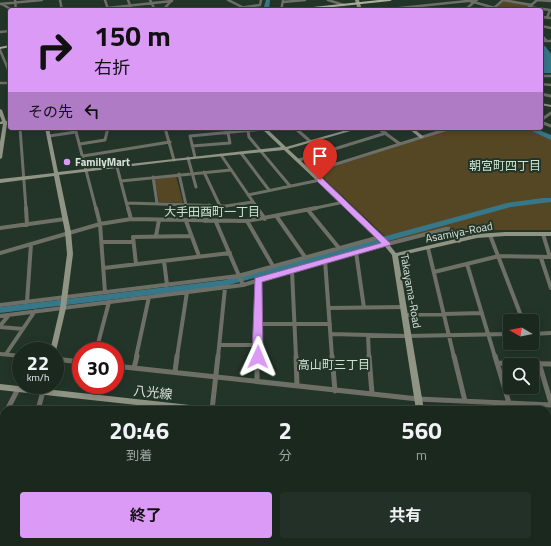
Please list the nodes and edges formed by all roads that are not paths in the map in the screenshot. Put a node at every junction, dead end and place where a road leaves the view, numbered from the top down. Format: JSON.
{"nodes":[{"id":1,"x":36,"y":0,"type":"edge"},
{"id":2,"x":42,"y":0,"type":"edge"},
{"id":3,"x":128,"y":0,"type":"edge"},
{"id":4,"x":150,"y":0,"type":"edge"},
{"id":5,"x":228,"y":0,"type":"edge"},
{"id":6,"x":261,"y":0,"type":"edge"},
{"id":7,"x":305,"y":0,"type":"edge"},
{"id":8,"x":328,"y":0,"type":"edge"},
{"id":9,"x":390,"y":0,"type":"edge"},
{"id":10,"x":430,"y":0,"type":"edge"},
{"id":11,"x":476,"y":0,"type":"edge"},
{"id":12,"x":503,"y":0,"type":"edge"},
{"id":13,"x":15,"y":1,"type":"edge"},
{"id":14,"x":172,"y":1,"type":"edge"},
{"id":15,"x":283,"y":1,"type":"edge"},
{"id":16,"x":470,"y":1,"type":"edge"},
{"id":17,"x":551,"y":1,"type":"edge"},
{"id":18,"x":358,"y":2,"type":"edge"},
{"id":19,"x":1,"y":3,"type":"edge"},
{"id":20,"x":152,"y":3,"type":"junction"},
{"id":21,"x":473,"y":3,"type":"junction"},
{"id":22,"x":436,"y":4,"type":"junction"},
{"id":23,"x":344,"y":5,"type":"junction"},
{"id":24,"x":427,"y":5,"type":"junction"},
{"id":25,"x":532,"y":5,"type":"junction"},
{"id":26,"x":130,"y":6,"type":"junction"},
{"id":27,"x":483,"y":6,"type":"joint"},
{"id":28,"x":243,"y":7,"type":"junction"},
{"id":29,"x":529,"y":7,"type":"joint"},
{"id":30,"x":115,"y":8,"type":"edge"},
{"id":31,"x":154,"y":8,"type":"edge"},
{"id":32,"x":237,"y":8,"type":"edge"},
{"id":33,"x":314,"y":8,"type":"edge"},
{"id":34,"x":400,"y":8,"type":"edge"},
{"id":35,"x":430,"y":8,"type":"edge"},
{"id":36,"x":467,"y":8,"type":"edge"},
{"id":37,"x":494,"y":8,"type":"joint"},
{"id":38,"x":536,"y":8,"type":"edge"},
{"id":39,"x":543,"y":9,"type":"edge"},
{"id":40,"x":549,"y":18,"type":"edge"},
{"id":41,"x":543,"y":37,"type":"edge"},
{"id":42,"x":543,"y":41,"type":"edge"},
{"id":43,"x":547,"y":41,"type":"junction"},
{"id":44,"x":551,"y":41,"type":"edge"},
{"id":45,"x":0,"y":49,"type":"edge"},
{"id":46,"x":8,"y":69,"type":"edge"},
{"id":47,"x":543,"y":84,"type":"edge"},
{"id":48,"x":551,"y":85,"type":"edge"},
{"id":49,"x":0,"y":111,"type":"edge"},
{"id":50,"x":551,"y":113,"type":"edge"},
{"id":51,"x":543,"y":119,"type":"edge"},
{"id":52,"x":5,"y":123,"type":"edge"},
{"id":53,"x":20,"y":130,"type":"edge"},
{"id":54,"x":48,"y":130,"type":"edge"},
{"id":55,"x":76,"y":130,"type":"edge"},
{"id":56,"x":108,"y":130,"type":"edge"},
{"id":57,"x":166,"y":130,"type":"edge"},
{"id":58,"x":256,"y":130,"type":"edge"},
{"id":59,"x":264,"y":130,"type":"edge"},
{"id":60,"x":297,"y":130,"type":"edge"},
{"id":61,"x":352,"y":130,"type":"edge"},
{"id":62,"x":381,"y":130,"type":"edge"},
{"id":63,"x":413,"y":130,"type":"edge"},
{"id":64,"x":445,"y":130,"type":"edge"},
{"id":65,"x":248,"y":131,"type":"junction"},
{"id":66,"x":228,"y":133,"type":"junction"},
{"id":67,"x":386,"y":133,"type":"junction"},
{"id":68,"x":49,"y":136,"type":"junction"},
{"id":69,"x":422,"y":137,"type":"junction"},
{"id":70,"x":170,"y":142,"type":"junction"},
{"id":71,"x":310,"y":142,"type":"junction"},
{"id":72,"x":80,"y":144,"type":"junction"},
{"id":73,"x":400,"y":144,"type":"junction"},
{"id":74,"x":192,"y":146,"type":"junction"},
{"id":75,"x":286,"y":148,"type":"junction"},
{"id":76,"x":261,"y":151,"type":"junction"},
{"id":77,"x":323,"y":152,"type":"junction"},
{"id":78,"x":241,"y":153,"type":"junction"},
{"id":79,"x":220,"y":155,"type":"junction"},
{"id":80,"x":83,"y":156,"type":"junction"},
{"id":81,"x":195,"y":157,"type":"junction"},
{"id":82,"x":0,"y":158,"type":"edge"},
{"id":83,"x":188,"y":158,"type":"junction"},
{"id":84,"x":174,"y":160,"type":"junction"},
{"id":85,"x":299,"y":160,"type":"junction"},
{"id":86,"x":336,"y":164,"type":"junction"},
{"id":87,"x":117,"y":166,"type":"junction"},
{"id":88,"x":87,"y":170,"type":"junction"},
{"id":89,"x":231,"y":170,"type":"junction"},
{"id":90,"x":204,"y":172,"type":"junction"},
{"id":91,"x":311,"y":172,"type":"junction"},
{"id":92,"x":192,"y":173,"type":"junction"},
{"id":93,"x":57,"y":174,"type":"junction"},
{"id":94,"x":179,"y":174,"type":"junction"},
{"id":95,"x":153,"y":177,"type":"junction"},
{"id":96,"x":24,"y":178,"type":"junction"},
{"id":97,"x":320,"y":180,"type":"junction"},
{"id":98,"x":0,"y":181,"type":"edge"},
{"id":99,"x":121,"y":181,"type":"junction"},
{"id":100,"x":290,"y":186,"type":"junction"},
{"id":101,"x":196,"y":187,"type":"dead end"},
{"id":102,"x":269,"y":190,"type":"junction"},
{"id":103,"x":248,"y":195,"type":"junction"},
{"id":104,"x":253,"y":202,"type":"junction"},
{"id":105,"x":344,"y":202,"type":"junction"},
{"id":106,"x":127,"y":203,"type":"junction"},
{"id":107,"x":157,"y":204,"type":"junction"},
{"id":108,"x":186,"y":205,"type":"junction"},
{"id":109,"x":209,"y":205,"type":"junction"},
{"id":110,"x":220,"y":206,"type":"junction"},
{"id":111,"x":308,"y":210,"type":"junction"},
{"id":112,"x":277,"y":217,"type":"junction"},
{"id":113,"x":65,"y":219,"type":"junction"},
{"id":114,"x":131,"y":219,"type":"junction"},
{"id":115,"x":266,"y":219,"type":"junction"},
{"id":116,"x":159,"y":220,"type":"junction"},
{"id":117,"x":186,"y":221,"type":"junction"},
{"id":118,"x":205,"y":221,"type":"junction"},
{"id":119,"x":216,"y":222,"type":"junction"},
{"id":120,"x":246,"y":222,"type":"junction"},
{"id":121,"x":100,"y":224,"type":"junction"},
{"id":122,"x":27,"y":225,"type":"junction"},
{"id":123,"x":0,"y":228,"type":"edge"},
{"id":124,"x":68,"y":232,"type":"junction"},
{"id":125,"x":543,"y":234,"type":"junction"},
{"id":126,"x":551,"y":234,"type":"edge"},
{"id":127,"x":490,"y":235,"type":"junction"},
{"id":128,"x":156,"y":236,"type":"junction"},
{"id":129,"x":191,"y":236,"type":"junction"},
{"id":130,"x":459,"y":240,"type":"junction"},
{"id":131,"x":384,"y":241,"type":"junction"},
{"id":132,"x":102,"y":242,"type":"junction"},
{"id":133,"x":133,"y":242,"type":"junction"},
{"id":134,"x":31,"y":244,"type":"junction"},
{"id":135,"x":339,"y":248,"type":"junction"},
{"id":136,"x":428,"y":248,"type":"junction"},
{"id":137,"x":356,"y":252,"type":"junction"},
{"id":138,"x":0,"y":253,"type":"edge"},
{"id":139,"x":230,"y":253,"type":"junction"},
{"id":140,"x":199,"y":256,"type":"junction"},
{"id":141,"x":395,"y":256,"type":"junction"},
{"id":142,"x":499,"y":256,"type":"junction"},
{"id":143,"x":305,"y":257,"type":"junction"},
{"id":144,"x":551,"y":257,"type":"edge"},
{"id":145,"x":541,"y":258,"type":"junction"},
{"id":146,"x":325,"y":260,"type":"junction"},
{"id":147,"x":164,"y":261,"type":"junction"},
{"id":148,"x":136,"y":264,"type":"junction"},
{"id":149,"x":467,"y":264,"type":"junction"},
{"id":150,"x":273,"y":266,"type":"junction"},
{"id":151,"x":104,"y":268,"type":"junction"},
{"id":152,"x":292,"y":271,"type":"junction"},
{"id":153,"x":434,"y":272,"type":"junction"},
{"id":154,"x":238,"y":276,"type":"junction"},
{"id":155,"x":258,"y":280,"type":"junction"},
{"id":156,"x":167,"y":284,"type":"junction"},
{"id":157,"x":243,"y":285,"type":"junction"},
{"id":158,"x":224,"y":288,"type":"junction"},
{"id":159,"x":551,"y":288,"type":"edge"},
{"id":160,"x":105,"y":292,"type":"junction"},
{"id":161,"x":188,"y":292,"type":"junction"},
{"id":162,"x":149,"y":297,"type":"junction"},
{"id":163,"x":27,"y":302,"type":"junction"},
{"id":164,"x":64,"y":302,"type":"junction"},
{"id":165,"x":109,"y":302,"type":"junction"},
{"id":166,"x":0,"y":305,"type":"edge"},
{"id":167,"x":403,"y":307,"type":"junction"},
{"id":168,"x":329,"y":308,"type":"junction"},
{"id":169,"x":364,"y":308,"type":"junction"},
{"id":170,"x":35,"y":311,"type":"junction"},
{"id":171,"x":482,"y":313,"type":"junction"},
{"id":172,"x":444,"y":314,"type":"junction"},
{"id":173,"x":520,"y":314,"type":"edge"},
{"id":174,"x":9,"y":315,"type":"junction"},
{"id":175,"x":404,"y":315,"type":"junction"},
{"id":176,"x":0,"y":316,"type":"edge"},
{"id":177,"x":258,"y":324,"type":"junction"},
{"id":178,"x":294,"y":324,"type":"junction"},
{"id":179,"x":330,"y":324,"type":"junction"},
{"id":180,"x":0,"y":326,"type":"edge"},
{"id":181,"x":23,"y":329,"type":"junction"},
{"id":182,"x":551,"y":333,"type":"edge"},
{"id":183,"x":331,"y":334,"type":"junction"},
{"id":184,"x":488,"y":334,"type":"junction"},
{"id":185,"x":503,"y":334,"type":"edge"},
{"id":186,"x":539,"y":334,"type":"edge"},
{"id":187,"x":368,"y":335,"type":"junction"},
{"id":188,"x":449,"y":335,"type":"junction"},
{"id":189,"x":407,"y":336,"type":"junction"},
{"id":190,"x":55,"y":342,"type":"edge"},
{"id":191,"x":98,"y":342,"type":"edge"},
{"id":192,"x":220,"y":345,"type":"junction"},
{"id":193,"x":258,"y":345,"type":"junction"},
{"id":194,"x":0,"y":354,"type":"edge"},
{"id":195,"x":6,"y":354,"type":"junction"},
{"id":196,"x":12,"y":355,"type":"edge"},
{"id":197,"x":497,"y":363,"type":"junction"},
{"id":198,"x":503,"y":363,"type":"edge"},
{"id":199,"x":539,"y":363,"type":"joint"},
{"id":200,"x":551,"y":364,"type":"edge"},
{"id":201,"x":124,"y":367,"type":"edge"},
{"id":202,"x":134,"y":368,"type":"junction"},
{"id":203,"x":175,"y":372,"type":"junction"},
{"id":204,"x":217,"y":377,"type":"junction"},
{"id":205,"x":257,"y":381,"type":"junction"},
{"id":206,"x":296,"y":385,"type":"junction"},
{"id":207,"x":0,"y":387,"type":"edge"},
{"id":208,"x":12,"y":388,"type":"edge"},
{"id":209,"x":64,"y":391,"type":"edge"},
{"id":210,"x":335,"y":391,"type":"junction"},
{"id":211,"x":15,"y":394,"type":"edge"},
{"id":212,"x":42,"y":394,"type":"edge"},
{"id":213,"x":372,"y":394,"type":"junction"},
{"id":214,"x":418,"y":399,"type":"junction"},
{"id":215,"x":465,"y":400,"type":"junction"},
{"id":216,"x":509,"y":403,"type":"junction"},
{"id":217,"x":551,"y":404,"type":"edge"},
{"id":218,"x":9,"y":406,"type":"edge"},
{"id":219,"x":39,"y":406,"type":"edge"},
{"id":220,"x":177,"y":406,"type":"edge"},
{"id":221,"x":213,"y":406,"type":"edge"},
{"id":222,"x":419,"y":406,"type":"edge"}],
"edges":[{"from":1,"to":2,"type":"street"},
{"from":1,"to":13,"type":"street"},
{"from":3,"to":26,"type":"street"},
{"from":4,"to":20,"type":"street"},
{"from":5,"to":28,"type":"street"},
{"from":6,"to":28,"type":"street"},
{"from":7,"to":15,"type":"street"},
{"from":8,"to":23,"type":"street"},
{"from":9,"to":18,"type":"main road"},
{"from":10,"to":22,"type":"street"},
{"from":11,"to":16,"type":"street"},
{"from":12,"to":25,"type":"street"},
{"from":12,"to":37,"type":"street"},
{"from":13,"to":19,"type":"street"},
{"from":14,"to":20,"type":"street"},
{"from":16,"to":21,"type":"street"},
{"from":16,"to":22,"type":"street"},
{"from":17,"to":25,"type":"street"},
{"from":18,"to":23,"type":"main road"},
{"from":20,"to":26,"type":"street"},
{"from":20,"to":31,"type":"street"},
{"from":21,"to":27,"type":"street"},
{"from":21,"to":36,"type":"street"},
{"from":22,"to":24,"type":"street"},
{"from":23,"to":33,"type":"main road"},
{"from":24,"to":34,"type":"street"},
{"from":24,"to":35,"type":"street"},
{"from":25,"to":29,"type":"street"},
{"from":26,"to":30,"type":"street"},
{"from":27,"to":37,"type":"street"},
{"from":28,"to":32,"type":"street"},
{"from":29,"to":38,"type":"street"},
{"from":39,"to":40,"type":"street"},
{"from":41,"to":43,"type":"street"},
{"from":42,"to":43,"type":"street"},
{"from":43,"to":44,"type":"street"},
{"from":45,"to":46,"type":"street"},
{"from":47,"to":48,"type":"street"},
{"from":49,"to":52,"type":"street"},
{"from":50,"to":51,"type":"street"},
{"from":52,"to":82,"type":"street"},
{"from":53,"to":96,"type":"street"},
{"from":54,"to":68,"type":"street"},
{"from":55,"to":68,"type":"street"},
{"from":55,"to":72,"type":"street"},
{"from":56,"to":72,"type":"street"},
{"from":57,"to":70,"type":"street"},
{"from":58,"to":65,"type":"street"},
{"from":59,"to":75,"type":"street","name":"Takayama-Road"},
{"from":60,"to":71,"type":"street"},
{"from":61,"to":71,"type":"street"},
{"from":62,"to":67,"type":"street"},
{"from":63,"to":69,"type":"street"},
{"from":64,"to":69,"type":"street"},
{"from":65,"to":66,"type":"street"},
{"from":65,"to":76,"type":"street"},
{"from":66,"to":74,"type":"street"},
{"from":66,"to":74,"type":"street"},
{"from":67,"to":73,"type":"street"},
{"from":67,"to":77,"type":"street"},
{"from":68,"to":93,"type":"street"},
{"from":69,"to":73,"type":"street"},
{"from":70,"to":80,"type":"street"},
{"from":70,"to":84,"type":"street"},
{"from":71,"to":75,"type":"street"},
{"from":71,"to":77,"type":"street"},
{"from":72,"to":80,"type":"street"},
{"from":73,"to":86,"type":"street"},
{"from":74,"to":81,"type":"street"},
{"from":75,"to":76,"type":"street"},
{"from":75,"to":85,"type":"street","name":"Takayama-Road"},
{"from":76,"to":78,"type":"street"},
{"from":76,"to":100,"type":"street"},
{"from":77,"to":85,"type":"street"},
{"from":77,"to":86,"type":"street"},
{"from":78,"to":79,"type":"street"},
{"from":78,"to":102,"type":"street"},
{"from":79,"to":81,"type":"street"},
{"from":79,"to":89,"type":"street"},
{"from":80,"to":88,"type":"street"},
{"from":81,"to":83,"type":"street"},
{"from":83,"to":84,"type":"street"},
{"from":83,"to":92,"type":"street"},
{"from":84,"to":87,"type":"street"},
{"from":85,"to":91,"type":"street","name":"Takayama-Road"},
{"from":86,"to":91,"type":"street"},
{"from":87,"to":88,"type":"street"},
{"from":87,"to":99,"type":"street"},
{"from":88,"to":93,"type":"street"},
{"from":88,"to":121,"type":"street"},
{"from":89,"to":90,"type":"street"},
{"from":89,"to":103,"type":"street"},
{"from":90,"to":92,"type":"street"},
{"from":90,"to":110,"type":"street"},
{"from":91,"to":97,"type":"street","name":"Takayama-Road"},
{"from":92,"to":94,"type":"street"},
{"from":92,"to":101,"type":"street"},
{"from":93,"to":96,"type":"street"},
{"from":93,"to":113,"type":"street"},
{"from":94,"to":95,"type":"street"},
{"from":94,"to":108,"type":"street"},
{"from":95,"to":99,"type":"street"},
{"from":95,"to":107,"type":"street"},
{"from":96,"to":98,"type":"street"},
{"from":96,"to":122,"type":"street"},
{"from":97,"to":100,"type":"street"},
{"from":97,"to":105,"type":"street","name":"Takayama-Road"},
{"from":99,"to":106,"type":"street"},
{"from":100,"to":102,"type":"street"},
{"from":102,"to":103,"type":"street"},
{"from":103,"to":104,"type":"street"},
{"from":104,"to":110,"type":"street"},
{"from":104,"to":115,"type":"street"},
{"from":105,"to":111,"type":"street"},
{"from":105,"to":131,"type":"street","name":"Takayama-Road"},
{"from":106,"to":107,"type":"street"},
{"from":106,"to":114,"type":"street"},
{"from":107,"to":108,"type":"street"},
{"from":108,"to":109,"type":"street"},
{"from":109,"to":110,"type":"street"},
{"from":109,"to":118,"type":"street"},
{"from":111,"to":112,"type":"street"},
{"from":111,"to":135,"type":"street"},
{"from":112,"to":115,"type":"street"},
{"from":112,"to":143,"type":"street"},
{"from":113,"to":122,"type":"street"},
{"from":113,"to":124,"type":"street"},
{"from":114,"to":116,"type":"street"},
{"from":114,"to":121,"type":"street"},
{"from":115,"to":120,"type":"street"},
{"from":116,"to":117,"type":"street"},
{"from":116,"to":128,"type":"street"},
{"from":117,"to":118,"type":"street"},
{"from":117,"to":129,"type":"street"},
{"from":118,"to":119,"type":"street"},
{"from":119,"to":120,"type":"street"},
{"from":119,"to":139,"type":"street"},
{"from":120,"to":150,"type":"street"},
{"from":121,"to":124,"type":"street"},
{"from":121,"to":132,"type":"street"},
{"from":122,"to":123,"type":"street"},
{"from":124,"to":134,"type":"street"},
{"from":124,"to":164,"type":"street"},
{"from":125,"to":126,"type":"street","name":"Asamiya-Road"},
{"from":125,"to":127,"type":"street","name":"Asamiya-Road"},
{"from":125,"to":144,"type":"street"},
{"from":127,"to":130,"type":"street","name":"Asamiya-Road"},
{"from":127,"to":142,"type":"street"},
{"from":128,"to":129,"type":"street"},
{"from":128,"to":133,"type":"street"},
{"from":129,"to":140,"type":"street"},
{"from":130,"to":131,"type":"street"},
{"from":130,"to":136,"type":"street","name":"Asamiya-Road"},
{"from":131,"to":135,"type":"street"},
{"from":131,"to":137,"type":"street"},
{"from":131,"to":141,"type":"street","name":"Takayama-Road"},
{"from":132,"to":133,"type":"street"},
{"from":132,"to":151,"type":"street"},
{"from":133,"to":148,"type":"street"},
{"from":134,"to":138,"type":"street"},
{"from":134,"to":163,"type":"street"},
{"from":135,"to":143,"type":"street"},
{"from":136,"to":141,"type":"street","name":"Asamiya-Road"},
{"from":136,"to":153,"type":"street"},
{"from":137,"to":146,"type":"street"},
{"from":137,"to":169,"type":"street"},
{"from":139,"to":140,"type":"street"},
{"from":139,"to":154,"type":"street"},
{"from":140,"to":147,"type":"street"},
{"from":141,"to":167,"type":"street","name":"Takayama-Road"},
{"from":142,"to":145,"type":"street"},
{"from":142,"to":149,"type":"street"},
{"from":142,"to":173,"type":"street"},
{"from":143,"to":150,"type":"street"},
{"from":144,"to":145,"type":"street"},
{"from":145,"to":159,"type":"street"},
{"from":146,"to":152,"type":"street"},
{"from":146,"to":168,"type":"street"},
{"from":147,"to":148,"type":"street"},
{"from":147,"to":156,"type":"street"},
{"from":148,"to":151,"type":"street"},
{"from":149,"to":153,"type":"street"},
{"from":149,"to":171,"type":"street"},
{"from":150,"to":154,"type":"street"},
{"from":151,"to":160,"type":"street"},
{"from":152,"to":155,"type":"street"},
{"from":152,"to":178,"type":"street"},
{"from":153,"to":172,"type":"street"},
{"from":154,"to":156,"type":"street"},
{"from":154,"to":157,"type":"street"},
{"from":155,"to":157,"type":"street"},
{"from":155,"to":177,"type":"street"},
{"from":156,"to":160,"type":"street"},
{"from":157,"to":158,"type":"street"},
{"from":158,"to":161,"type":"street"},
{"from":158,"to":192,"type":"street"},
{"from":160,"to":164,"type":"street"},
{"from":161,"to":162,"type":"street"},
{"from":161,"to":203,"type":"street"},
{"from":162,"to":165,"type":"street"},
{"from":162,"to":202,"type":"street"},
{"from":163,"to":164,"type":"street"},
{"from":163,"to":166,"type":"street"},
{"from":164,"to":165,"type":"street"},
{"from":164,"to":170,"type":"street"},
{"from":164,"to":190,"type":"street"},
{"from":165,"to":191,"type":"street"},
{"from":167,"to":169,"type":"street"},
{"from":167,"to":175,"type":"street","name":"Takayama-Road"},
{"from":168,"to":169,"type":"street"},
{"from":168,"to":179,"type":"street"},
{"from":170,"to":174,"type":"street"},
{"from":170,"to":181,"type":"street"},
{"from":171,"to":172,"type":"street"},
{"from":171,"to":184,"type":"street"},
{"from":172,"to":175,"type":"street"},
{"from":172,"to":188,"type":"street"},
{"from":174,"to":176,"type":"street"},
{"from":174,"to":180,"type":"street"},
{"from":175,"to":189,"type":"street","name":"Takayama-Road"},
{"from":177,"to":178,"type":"street"},
{"from":177,"to":193,"type":"street"},
{"from":178,"to":179,"type":"street"},
{"from":178,"to":206,"type":"street"},
{"from":179,"to":183,"type":"street"},
{"from":180,"to":181,"type":"street"},
{"from":181,"to":195,"type":"street"},
{"from":182,"to":186,"type":"street"},
{"from":183,"to":187,"type":"street"},
{"from":183,"to":210,"type":"street"},
{"from":184,"to":185,"type":"street"},
{"from":184,"to":188,"type":"street"},
{"from":184,"to":197,"type":"street"},
{"from":187,"to":189,"type":"street"},
{"from":187,"to":213,"type":"street"},
{"from":188,"to":189,"type":"street"},
{"from":188,"to":215,"type":"street"},
{"from":189,"to":214,"type":"street","name":"Takayama-Road"},
{"from":192,"to":193,"type":"street"},
{"from":192,"to":204,"type":"street"},
{"from":193,"to":205,"type":"street"},
{"from":194,"to":195,"type":"street"},
{"from":195,"to":196,"type":"street"},
{"from":197,"to":198,"type":"street"},
{"from":197,"to":216,"type":"street"},
{"from":199,"to":200,"type":"street"},
{"from":199,"to":217,"type":"street"},
{"from":201,"to":202,"type":"street"},
{"from":202,"to":203,"type":"street"},
{"from":203,"to":204,"type":"street"},
{"from":204,"to":205,"type":"street"},
{"from":204,"to":221,"type":"street"},
{"from":205,"to":206,"type":"street"},
{"from":206,"to":210,"type":"street"},
{"from":207,"to":208,"type":"street","name":"八光線"},
{"from":209,"to":220,"type":"street","name":"八光線"},
{"from":210,"to":213,"type":"street"},
{"from":211,"to":218,"type":"street"},
{"from":212,"to":219,"type":"street"},
{"from":213,"to":214,"type":"street"},
{"from":214,"to":215,"type":"street"},
{"from":214,"to":222,"type":"street","name":"Takayama-Road"},
{"from":215,"to":216,"type":"street"},
{"from":216,"to":217,"type":"street"}]}
